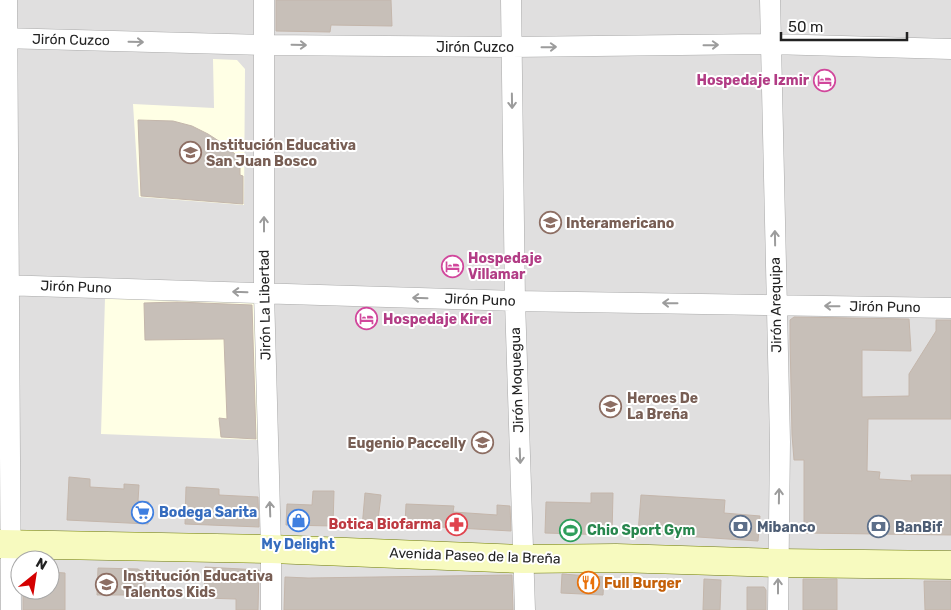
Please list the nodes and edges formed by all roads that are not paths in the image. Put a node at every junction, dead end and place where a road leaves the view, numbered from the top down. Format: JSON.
{"nodes":[{"id":1,"x":7,"y":0,"type":"edge"},
{"id":2,"x":264,"y":0,"type":"edge"},
{"id":3,"x":511,"y":0,"type":"edge"},
{"id":4,"x":770,"y":0,"type":"edge"},
{"id":5,"x":4,"y":38,"type":"edge"},
{"id":6,"x":770,"y":44,"type":"junction"},
{"id":7,"x":264,"y":45,"type":"junction"},
{"id":8,"x":512,"y":47,"type":"junction"},
{"id":9,"x":951,"y":49,"type":"edge"},
{"id":10,"x":3,"y":287,"type":"edge"},
{"id":11,"x":264,"y":293,"type":"junction"},
{"id":12,"x":515,"y":301,"type":"junction"},
{"id":13,"x":776,"y":304,"type":"junction"},
{"id":14,"x":951,"y":308,"type":"edge"},
{"id":15,"x":5,"y":544,"type":"edge"},
{"id":16,"x":271,"y":548,"type":"junction"},
{"id":17,"x":523,"y":558,"type":"junction"},
{"id":18,"x":778,"y":563,"type":"junction"},
{"id":19,"x":951,"y":565,"type":"edge"},
{"id":20,"x":12,"y":610,"type":"edge"},
{"id":21,"x":271,"y":610,"type":"edge"},
{"id":22,"x":524,"y":610,"type":"edge"},
{"id":23,"x":778,"y":610,"type":"edge"}],
"edges":[{"from":1,"to":5,"type":"street"},
{"from":2,"to":7,"type":"street","name":"Jirón La Libertad"},
{"from":3,"to":8,"type":"street","name":"Jirón Moquegua"},
{"from":4,"to":6,"type":"street","name":"Jirón Arequipa"},
{"from":5,"to":7,"type":"street","name":"Jirón Cuzco","one_way":true},
{"from":5,"to":10,"type":"street"},
{"from":8,"to":6,"type":"street","name":"Jirón Cuzco","one_way":true},
{"from":6,"to":9,"type":"street","name":"Jirón Cuzco"},
{"from":13,"to":6,"type":"street","name":"Jirón Arequipa","one_way":true},
{"from":7,"to":8,"type":"street","name":"Jirón Cuzco","one_way":true},
{"from":11,"to":7,"type":"street","name":"Jirón La Libertad","one_way":true},
{"from":8,"to":12,"type":"street","name":"Jirón Moquegua","one_way":true},
{"from":11,"to":10,"type":"street","name":"Jirón Puno","one_way":true},
{"from":10,"to":15,"type":"street"},
{"from":12,"to":11,"type":"street","name":"Jirón Puno","one_way":true},
{"from":16,"to":11,"type":"street","name":"Jirón La Libertad","one_way":true},
{"from":13,"to":12,"type":"street","name":"Jirón Puno","one_way":true},
{"from":12,"to":17,"type":"street","name":"Jirón Moquegua","one_way":true},
{"from":14,"to":13,"type":"street","name":"Jirón Puno","one_way":true},
{"from":18,"to":13,"type":"street","name":"Jirón Arequipa","one_way":true},
{"from":15,"to":16,"type":"street","name":"Avenida Paseo de la Breña"},
{"from":15,"to":20,"type":"street"},
{"from":16,"to":17,"type":"street","name":"Avenida Paseo de la Breña"},
{"from":16,"to":21,"type":"street","name":"Jirón La Libertad"},
{"from":17,"to":18,"type":"street","name":"Avenida Paseo de la Breña"},
{"from":17,"to":22,"type":"street","name":"Jirón Moquegua"},
{"from":18,"to":19,"type":"street","name":"Avenida Paseo de la Breña"},
{"from":23,"to":18,"type":"street","name":"Jirón Arequipa","one_way":true}]}
